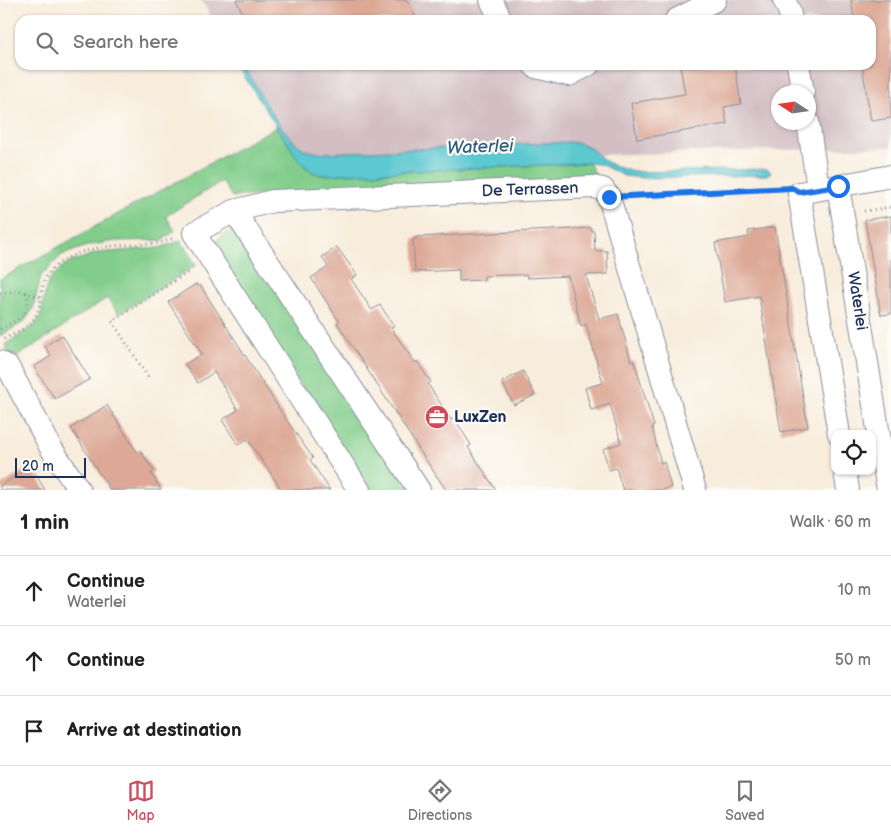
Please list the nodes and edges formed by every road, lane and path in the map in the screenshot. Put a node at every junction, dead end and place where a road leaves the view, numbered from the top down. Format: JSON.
{"nodes":[{"id":1,"x":491,"y":0,"type":"edge"},
{"id":2,"x":715,"y":0,"type":"edge"},
{"id":3,"x":784,"y":0,"type":"edge"},
{"id":4,"x":498,"y":15,"type":"edge"},
{"id":5,"x":686,"y":15,"type":"edge"},
{"id":6,"x":790,"y":15,"type":"edge"},
{"id":7,"x":545,"y":70,"type":"edge"},
{"id":8,"x":578,"y":70,"type":"edge"},
{"id":9,"x":799,"y":70,"type":"edge"},
{"id":10,"x":802,"y":85,"type":"edge"},
{"id":11,"x":809,"y":130,"type":"edge"},
{"id":12,"x":891,"y":176,"type":"edge"},
{"id":13,"x":818,"y":189,"type":"junction"},
{"id":14,"x":609,"y":197,"type":"junction"},
{"id":15,"x":234,"y":211,"type":"junction"},
{"id":16,"x":194,"y":233,"type":"junction"},
{"id":17,"x":210,"y":258,"type":"junction"},
{"id":18,"x":26,"y":292,"type":"junction"},
{"id":19,"x":0,"y":293,"type":"edge"},
{"id":20,"x":40,"y":296,"type":"junction"},
{"id":21,"x":0,"y":329,"type":"edge"},
{"id":22,"x":0,"y":343,"type":"edge"},
{"id":23,"x":0,"y":362,"type":"edge"},
{"id":24,"x":148,"y":377,"type":"dead end"},
{"id":25,"x":839,"y":430,"type":"edge"},
{"id":26,"x":846,"y":475,"type":"edge"},
{"id":27,"x":79,"y":490,"type":"edge"},
{"id":28,"x":359,"y":490,"type":"edge"},
{"id":29,"x":419,"y":490,"type":"edge"},
{"id":30,"x":695,"y":490,"type":"edge"},
{"id":31,"x":848,"y":490,"type":"edge"},
{"id":32,"x":888,"y":490,"type":"edge"}],
"edges":[{"from":1,"to":4,"type":"street"},
{"from":2,"to":5,"type":"street"},
{"from":3,"to":6,"type":"street"},
{"from":7,"to":8,"type":"street"},
{"from":9,"to":10,"type":"street"},
{"from":11,"to":13,"type":"street"},
{"from":12,"to":13,"type":"street"},
{"from":13,"to":14,"type":"path"},
{"from":13,"to":25,"type":"street"},
{"from":13,"to":32,"type":"street","name":"Waterlei"},
{"from":14,"to":15,"type":"street","name":"De Terrassen"},
{"from":14,"to":30,"type":"street"},
{"from":15,"to":16,"type":"street","name":"De Terrassen"},
{"from":15,"to":29,"type":"street"},
{"from":16,"to":17,"type":"street"},
{"from":16,"to":20,"type":"path"},
{"from":17,"to":24,"type":"path"},
{"from":17,"to":28,"type":"street"},
{"from":18,"to":19,"type":"path"},
{"from":18,"to":20,"type":"path"},
{"from":18,"to":21,"type":"path"},
{"from":20,"to":22,"type":"path"},
{"from":23,"to":27,"type":"street"},
{"from":26,"to":31,"type":"street"}]}
